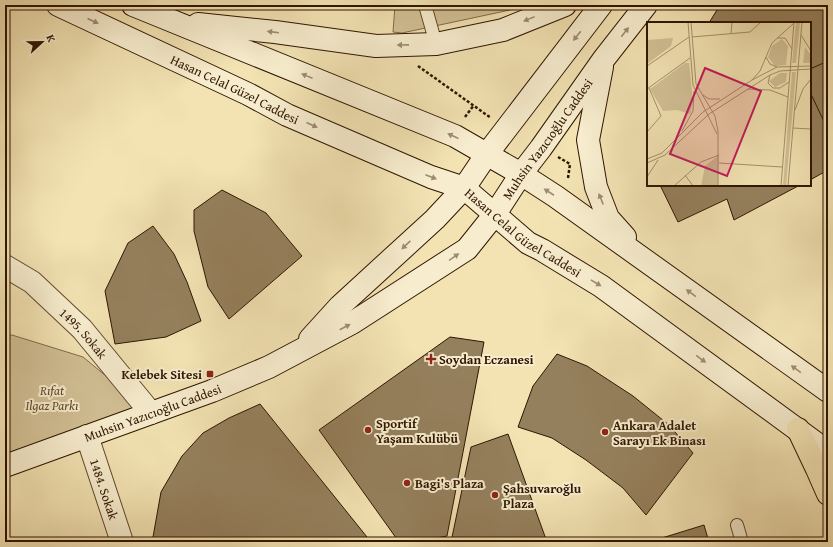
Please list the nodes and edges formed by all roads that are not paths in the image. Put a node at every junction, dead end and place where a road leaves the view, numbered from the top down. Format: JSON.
{"nodes":[{"id":1,"x":58,"y":5,"type":"edge"},
{"id":2,"x":133,"y":5,"type":"edge"},
{"id":3,"x":425,"y":5,"type":"edge"},
{"id":4,"x":565,"y":5,"type":"edge"},
{"id":5,"x":601,"y":5,"type":"edge"},
{"id":6,"x":646,"y":5,"type":"edge"},
{"id":7,"x":172,"y":21,"type":"junction"},
{"id":8,"x":436,"y":44,"type":"junction"},
{"id":9,"x":603,"y":60,"type":"junction"},
{"id":10,"x":487,"y":154,"type":"junction"},
{"id":11,"x":521,"y":174,"type":"junction"},
{"id":12,"x":464,"y":188,"type":"junction"},
{"id":13,"x":494,"y":214,"type":"junction"},
{"id":14,"x":649,"y":263,"type":"junction"},
{"id":15,"x":5,"y":266,"type":"edge"},
{"id":16,"x":298,"y":352,"type":"junction"},
{"id":17,"x":828,"y":391,"type":"edge"},
{"id":18,"x":151,"y":413,"type":"junction"},
{"id":19,"x":798,"y":430,"type":"junction"},
{"id":20,"x":87,"y":436,"type":"junction"},
{"id":21,"x":828,"y":452,"type":"edge"},
{"id":22,"x":5,"y":466,"type":"edge"},
{"id":23,"x":828,"y":494,"type":"edge"},
{"id":24,"x":737,"y":525,"type":"dead end"},
{"id":25,"x":122,"y":542,"type":"edge"},
{"id":26,"x":742,"y":542,"type":"edge"}],
"edges":[{"from":1,"to":12,"type":"main road","name":"Hasan Celal Güzel Caddesi","one_way":true},
{"from":2,"to":7,"type":"main road"},
{"from":3,"to":8,"type":"lane"},
{"from":4,"to":8,"type":"main road","one_way":true},
{"from":5,"to":10,"type":"main road","name":"Muhsin Yazıcıoğlu Caddesi","one_way":true},
{"from":9,"to":6,"type":"main road","name":"Muhsin Yazıcıoğlu Caddesi","one_way":true},
{"from":8,"to":7,"type":"main road","one_way":true},
{"from":10,"to":7,"type":"main road","one_way":true},
{"from":9,"to":11,"type":"main road","name":"Muhsin Yazıcıoğlu Caddesi"},
{"from":14,"to":9,"type":"main road","one_way":true},
{"from":10,"to":11,"type":"main road"},
{"from":10,"to":12,"type":"main road","name":"Muhsin Yazıcıoğlu Caddesi"},
{"from":11,"to":13,"type":"main road","name":"Muhsin Yazıcıoğlu Caddesi"},
{"from":14,"to":11,"type":"main road","one_way":true},
{"from":12,"to":13,"type":"main road","name":"Hasan Celal Güzel Caddesi"},
{"from":12,"to":16,"type":"main road","name":"Muhsin Yazıcıoğlu Caddesi","one_way":true},
{"from":16,"to":13,"type":"main road","name":"Muhsin Yazıcıoğlu Caddesi","one_way":true},
{"from":13,"to":19,"type":"main road","name":"Hasan Celal Güzel Caddesi","one_way":true},
{"from":17,"to":14,"type":"main road","one_way":true},
{"from":15,"to":18,"type":"main road","name":"1495. Sokak"},
{"from":16,"to":18,"type":"main road","name":"Muhsin Yazıcıoğlu Caddesi"},
{"from":18,"to":20,"type":"main road","name":"Muhsin Yazıcıoğlu Caddesi"},
{"from":19,"to":21,"type":"main road","name":"Hasan Celal Güzel Caddesi"},
{"from":19,"to":23,"type":"highway"},
{"from":20,"to":22,"type":"main road","name":"Muhsin Yazıcıoğlu Caddesi"},
{"from":20,"to":25,"type":"main road","name":"1484. Sokak"},
{"from":24,"to":26,"type":"lane"}]}
